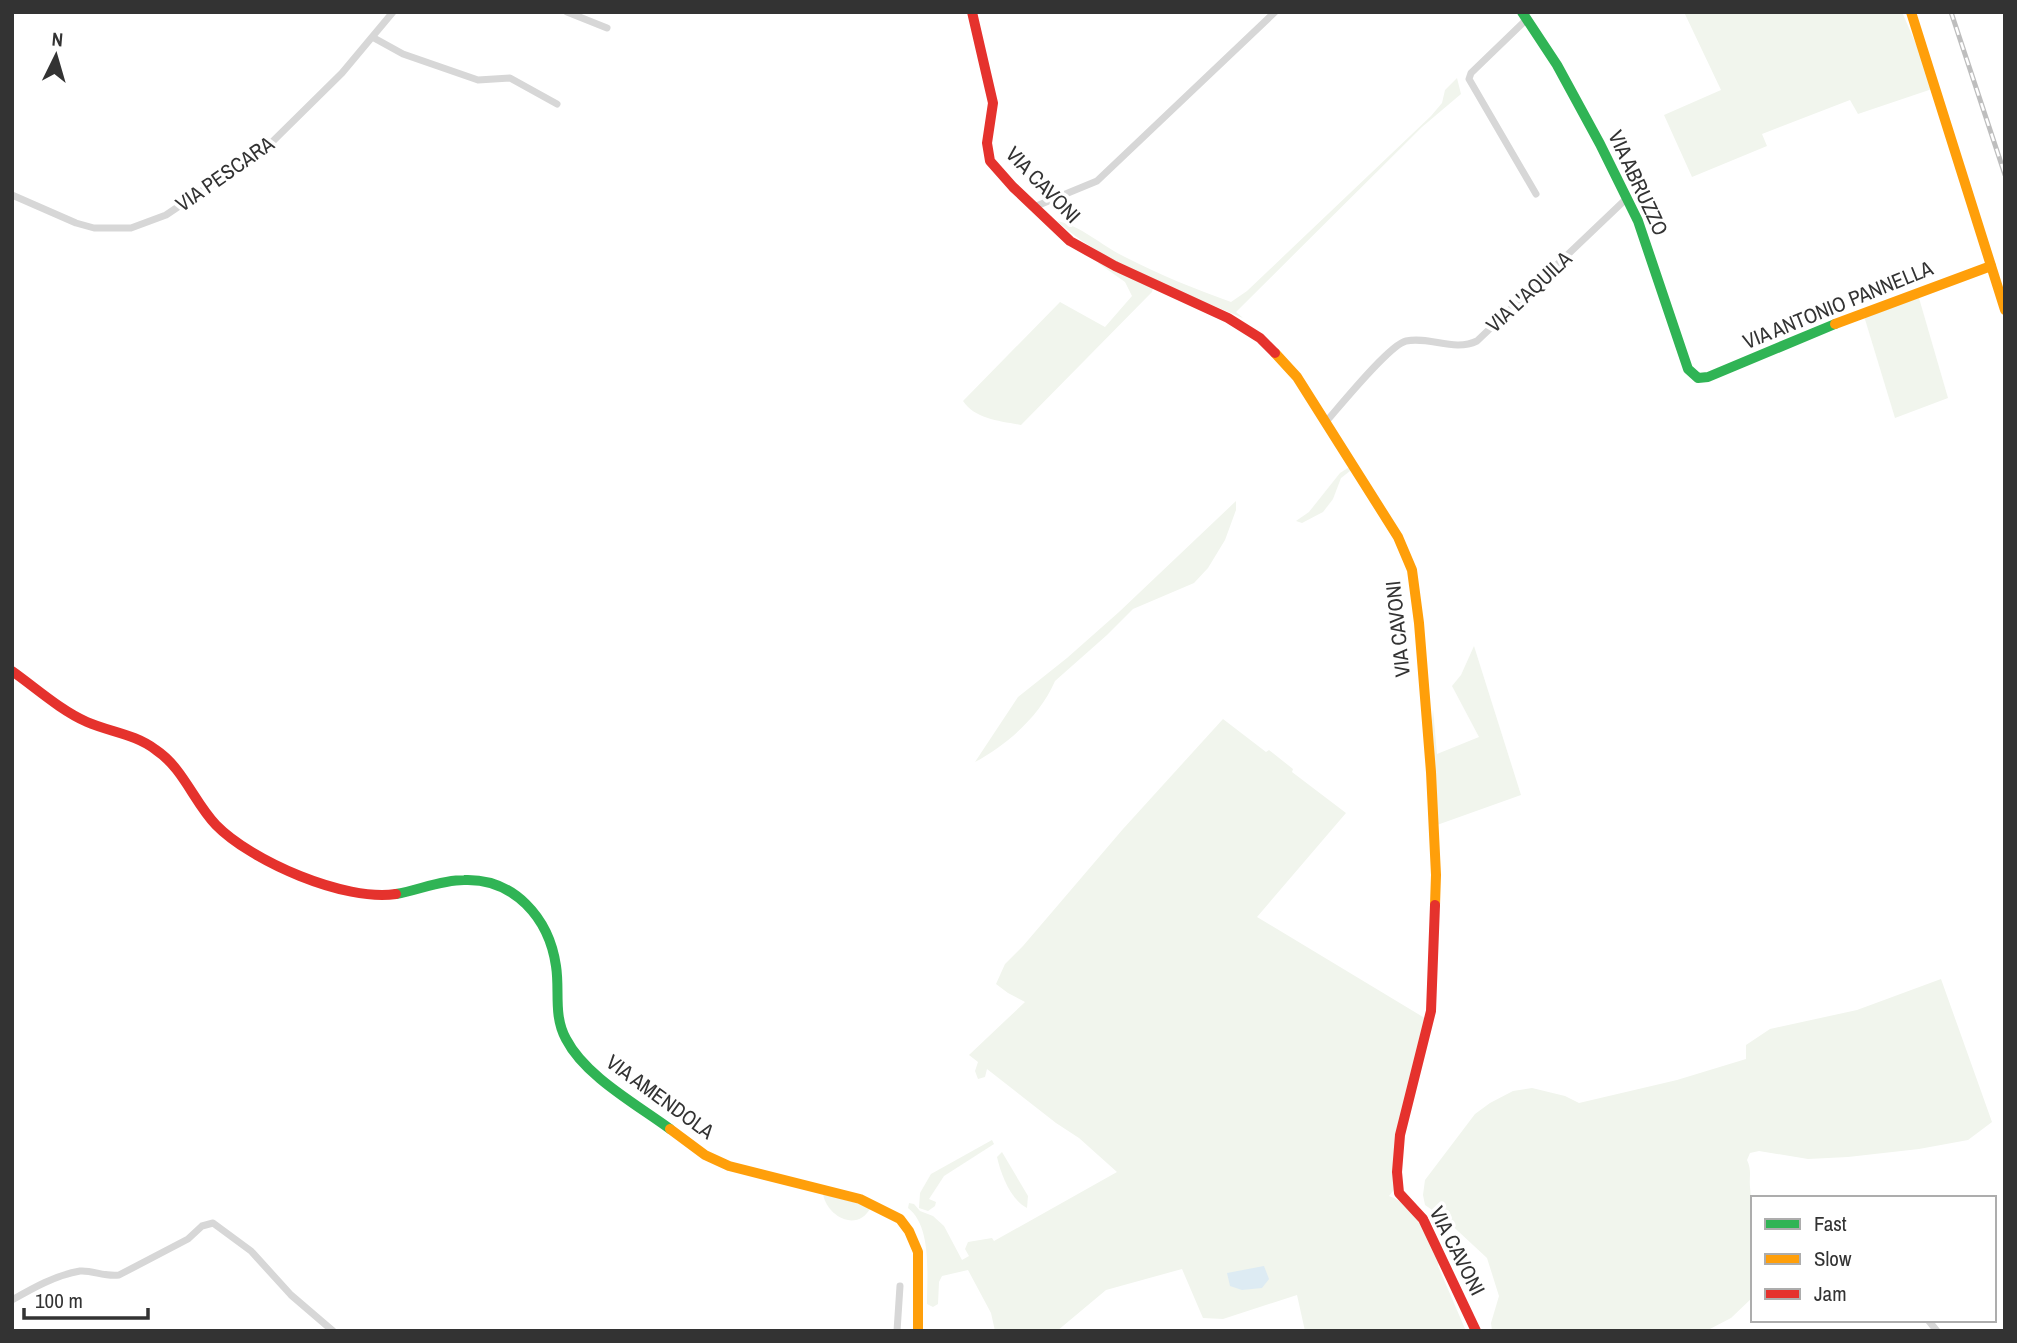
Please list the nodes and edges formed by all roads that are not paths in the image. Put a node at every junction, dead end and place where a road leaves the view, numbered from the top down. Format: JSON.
{"nodes":[{"id":1,"x":393,"y":12,"type":"edge"},
{"id":2,"x":567,"y":12,"type":"edge"},
{"id":3,"x":972,"y":12,"type":"edge"},
{"id":4,"x":1275,"y":12,"type":"edge"},
{"id":5,"x":1911,"y":12,"type":"edge"},
{"id":6,"x":1525,"y":15,"type":"edge"},
{"id":7,"x":607,"y":29,"type":"dead end"},
{"id":8,"x":374,"y":38,"type":"junction"},
{"id":9,"x":557,"y":104,"type":"dead end"},
{"id":10,"x":1536,"y":194,"type":"dead end"},
{"id":11,"x":12,"y":195,"type":"edge"},
{"id":12,"x":1626,"y":200,"type":"junction"},
{"id":13,"x":1034,"y":207,"type":"junction"},
{"id":14,"x":1991,"y":266,"type":"junction"},
{"id":15,"x":2005,"y":310,"type":"edge"},
{"id":16,"x":1698,"y":378,"type":"joint"},
{"id":17,"x":1325,"y":423,"type":"junction"},
{"id":18,"x":12,"y":671,"type":"edge"},
{"id":19,"x":900,"y":1286,"type":"dead end"},
{"id":20,"x":12,"y":1300,"type":"edge"},
{"id":21,"x":333,"y":1331,"type":"edge"},
{"id":22,"x":897,"y":1331,"type":"edge"},
{"id":23,"x":918,"y":1331,"type":"edge"},
{"id":24,"x":1476,"y":1331,"type":"edge"}],
"edges":[{"from":1,"to":8,"type":"street","name":"VIA PESCARA"},
{"from":2,"to":7,"type":"street"},
{"from":3,"to":13,"type":"street","name":"VIA CAVONI"},
{"from":4,"to":13,"type":"street"},
{"from":5,"to":14,"type":"street"},
{"from":6,"to":10,"type":"street"},
{"from":6,"to":12,"type":"street","name":"VIA ABRUZZO"},
{"from":8,"to":9,"type":"street"},
{"from":8,"to":11,"type":"street","name":"VIA PESCARA"},
{"from":12,"to":16,"type":"street","name":"VIA ABRUZZO"},
{"from":12,"to":17,"type":"street","name":"VIA L'AQUILA"},
{"from":13,"to":17,"type":"street","name":"VIA CAVONI"},
{"from":14,"to":15,"type":"street"},
{"from":14,"to":16,"type":"street","name":"VIA ANTONIO PANNELLA"},
{"from":17,"to":24,"type":"street","name":"VIA CAVONI"},
{"from":18,"to":23,"type":"street","name":"VIA AMENDOLA"},
{"from":19,"to":22,"type":"street"},
{"from":20,"to":21,"type":"street"}]}
